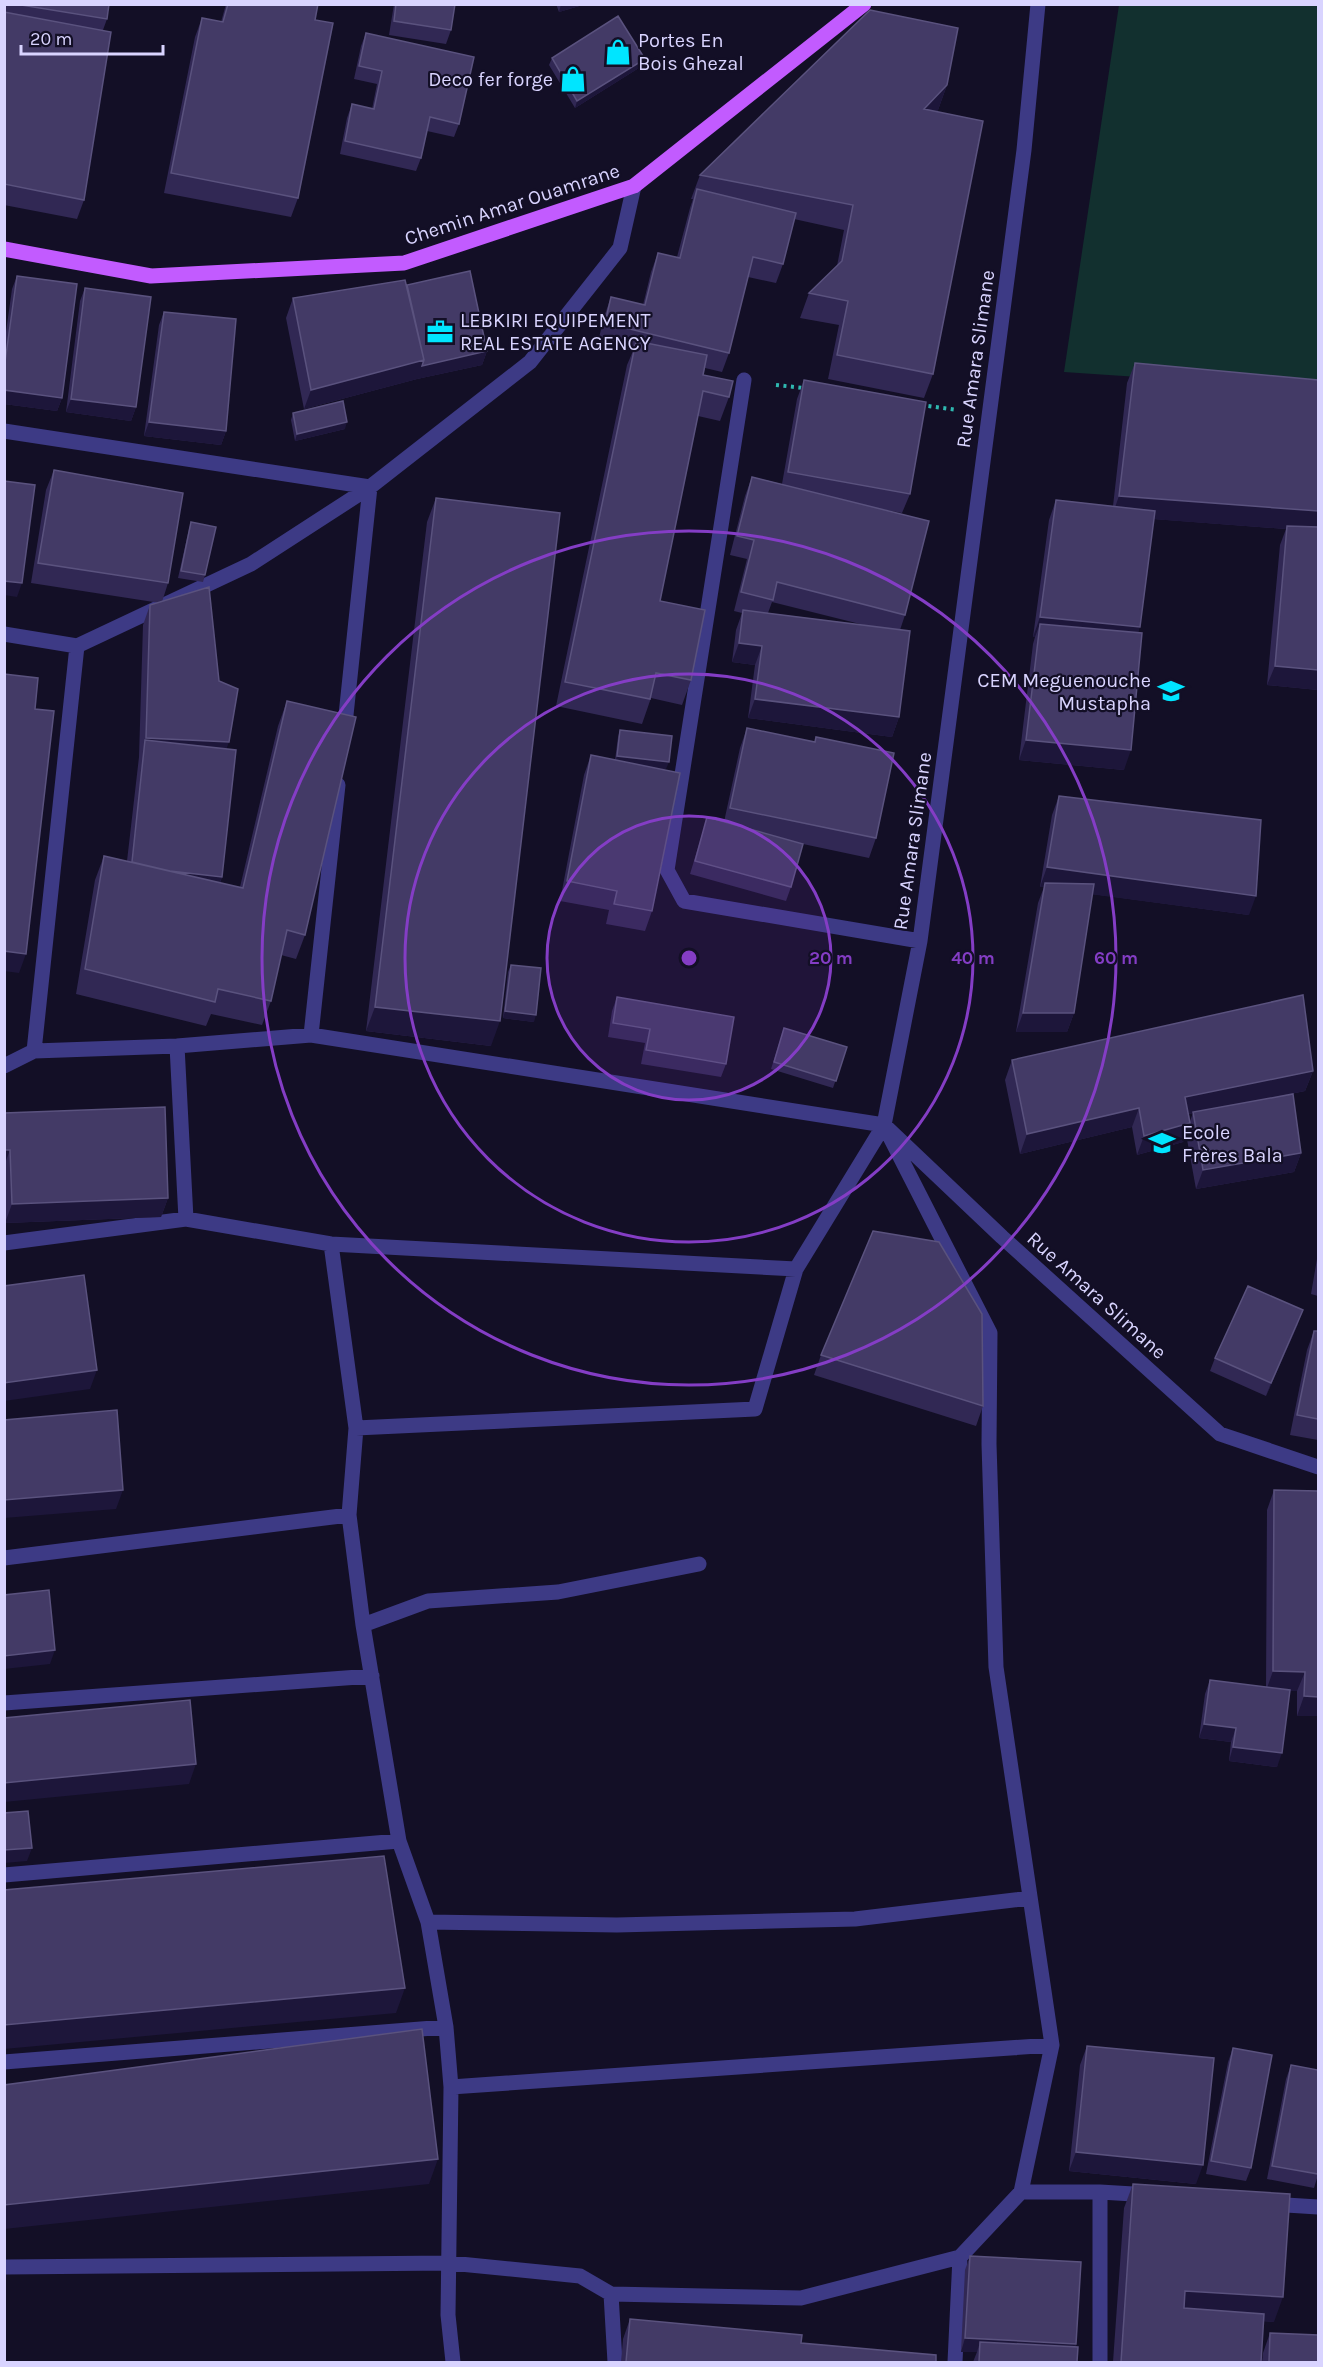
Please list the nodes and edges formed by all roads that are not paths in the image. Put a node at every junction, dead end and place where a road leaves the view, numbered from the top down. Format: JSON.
{"nodes":[{"id":1,"x":864,"y":4,"type":"edge"},
{"id":2,"x":1038,"y":4,"type":"edge"},
{"id":3,"x":634,"y":186,"type":"junction"},
{"id":4,"x":4,"y":249,"type":"edge"},
{"id":5,"x":744,"y":380,"type":"road end"},
{"id":6,"x":4,"y":431,"type":"edge"},
{"id":7,"x":370,"y":487,"type":"junction"},
{"id":8,"x":4,"y":634,"type":"edge"},
{"id":9,"x":77,"y":646,"type":"junction"},
{"id":10,"x":342,"y":749,"type":"edge"},
{"id":11,"x":339,"y":773,"type":"edge"},
{"id":12,"x":920,"y":941,"type":"junction"},
{"id":13,"x":311,"y":1035,"type":"junction"},
{"id":14,"x":177,"y":1046,"type":"junction"},
{"id":15,"x":34,"y":1051,"type":"junction"},
{"id":16,"x":4,"y":1066,"type":"edge"},
{"id":17,"x":884,"y":1125,"type":"junction"},
{"id":18,"x":186,"y":1219,"type":"junction"},
{"id":19,"x":4,"y":1243,"type":"edge"},
{"id":20,"x":331,"y":1244,"type":"junction"},
{"id":21,"x":796,"y":1269,"type":"junction"},
{"id":22,"x":356,"y":1428,"type":"junction"},
{"id":23,"x":1318,"y":1467,"type":"edge"},
{"id":24,"x":349,"y":1515,"type":"junction"},
{"id":25,"x":4,"y":1558,"type":"edge"},
{"id":26,"x":699,"y":1564,"type":"dead end"},
{"id":27,"x":363,"y":1625,"type":"junction"},
{"id":28,"x":372,"y":1676,"type":"junction"},
{"id":29,"x":4,"y":1703,"type":"edge"},
{"id":30,"x":399,"y":1841,"type":"junction"},
{"id":31,"x":4,"y":1875,"type":"edge"},
{"id":32,"x":1030,"y":1898,"type":"junction"},
{"id":33,"x":428,"y":1922,"type":"junction"},
{"id":34,"x":446,"y":2027,"type":"junction"},
{"id":35,"x":1052,"y":2045,"type":"junction"},
{"id":36,"x":4,"y":2062,"type":"edge"},
{"id":37,"x":451,"y":2087,"type":"junction"},
{"id":38,"x":1021,"y":2192,"type":"junction"},
{"id":39,"x":1100,"y":2192,"type":"junction"},
{"id":40,"x":1169,"y":2197,"type":"edge"},
{"id":41,"x":1250,"y":2202,"type":"edge"},
{"id":42,"x":1318,"y":2207,"type":"edge"},
{"id":43,"x":960,"y":2257,"type":"junction"},
{"id":44,"x":450,"y":2263,"type":"junction"},
{"id":45,"x":4,"y":2267,"type":"edge"},
{"id":46,"x":611,"y":2294,"type":"junction"},
{"id":47,"x":453,"y":2362,"type":"edge"},
{"id":48,"x":615,"y":2362,"type":"edge"},
{"id":49,"x":955,"y":2362,"type":"edge"},
{"id":50,"x":1100,"y":2362,"type":"edge"}],
"edges":[{"from":1,"to":3,"type":"main road","name":"Chemin Amar Ouamrane"},
{"from":2,"to":12,"type":"street","name":"Rue Amara Slimane"},
{"from":3,"to":4,"type":"main road","name":"Chemin Amar Ouamrane"},
{"from":3,"to":7,"type":"street"},
{"from":5,"to":12,"type":"street"},
{"from":6,"to":7,"type":"street"},
{"from":7,"to":9,"type":"street"},
{"from":7,"to":10,"type":"street"},
{"from":8,"to":9,"type":"street"},
{"from":9,"to":15,"type":"street"},
{"from":11,"to":13,"type":"street"},
{"from":12,"to":17,"type":"street","name":"Rue Amara Slimane"},
{"from":13,"to":14,"type":"street"},
{"from":13,"to":17,"type":"street"},
{"from":14,"to":15,"type":"street"},
{"from":14,"to":18,"type":"street"},
{"from":15,"to":16,"type":"street"},
{"from":17,"to":21,"type":"street"},
{"from":17,"to":23,"type":"street","name":"Rue Amara Slimane"},
{"from":17,"to":32,"type":"street"},
{"from":18,"to":19,"type":"street"},
{"from":18,"to":20,"type":"street"},
{"from":20,"to":21,"type":"street"},
{"from":20,"to":22,"type":"street"},
{"from":21,"to":22,"type":"street"},
{"from":22,"to":24,"type":"street"},
{"from":24,"to":25,"type":"street"},
{"from":24,"to":27,"type":"street"},
{"from":26,"to":27,"type":"street"},
{"from":27,"to":28,"type":"street"},
{"from":28,"to":29,"type":"street"},
{"from":28,"to":30,"type":"street"},
{"from":30,"to":31,"type":"street"},
{"from":30,"to":33,"type":"street"},
{"from":32,"to":33,"type":"street"},
{"from":32,"to":35,"type":"street"},
{"from":33,"to":34,"type":"street"},
{"from":34,"to":36,"type":"street"},
{"from":34,"to":37,"type":"street"},
{"from":35,"to":37,"type":"street"},
{"from":35,"to":38,"type":"street"},
{"from":37,"to":44,"type":"street"},
{"from":38,"to":39,"type":"street"},
{"from":38,"to":43,"type":"street"},
{"from":39,"to":40,"type":"street"},
{"from":39,"to":50,"type":"street"},
{"from":41,"to":42,"type":"street"},
{"from":43,"to":46,"type":"street"},
{"from":43,"to":49,"type":"street"},
{"from":44,"to":45,"type":"street"},
{"from":44,"to":46,"type":"street"},
{"from":44,"to":47,"type":"street"},
{"from":46,"to":48,"type":"street"}]}
